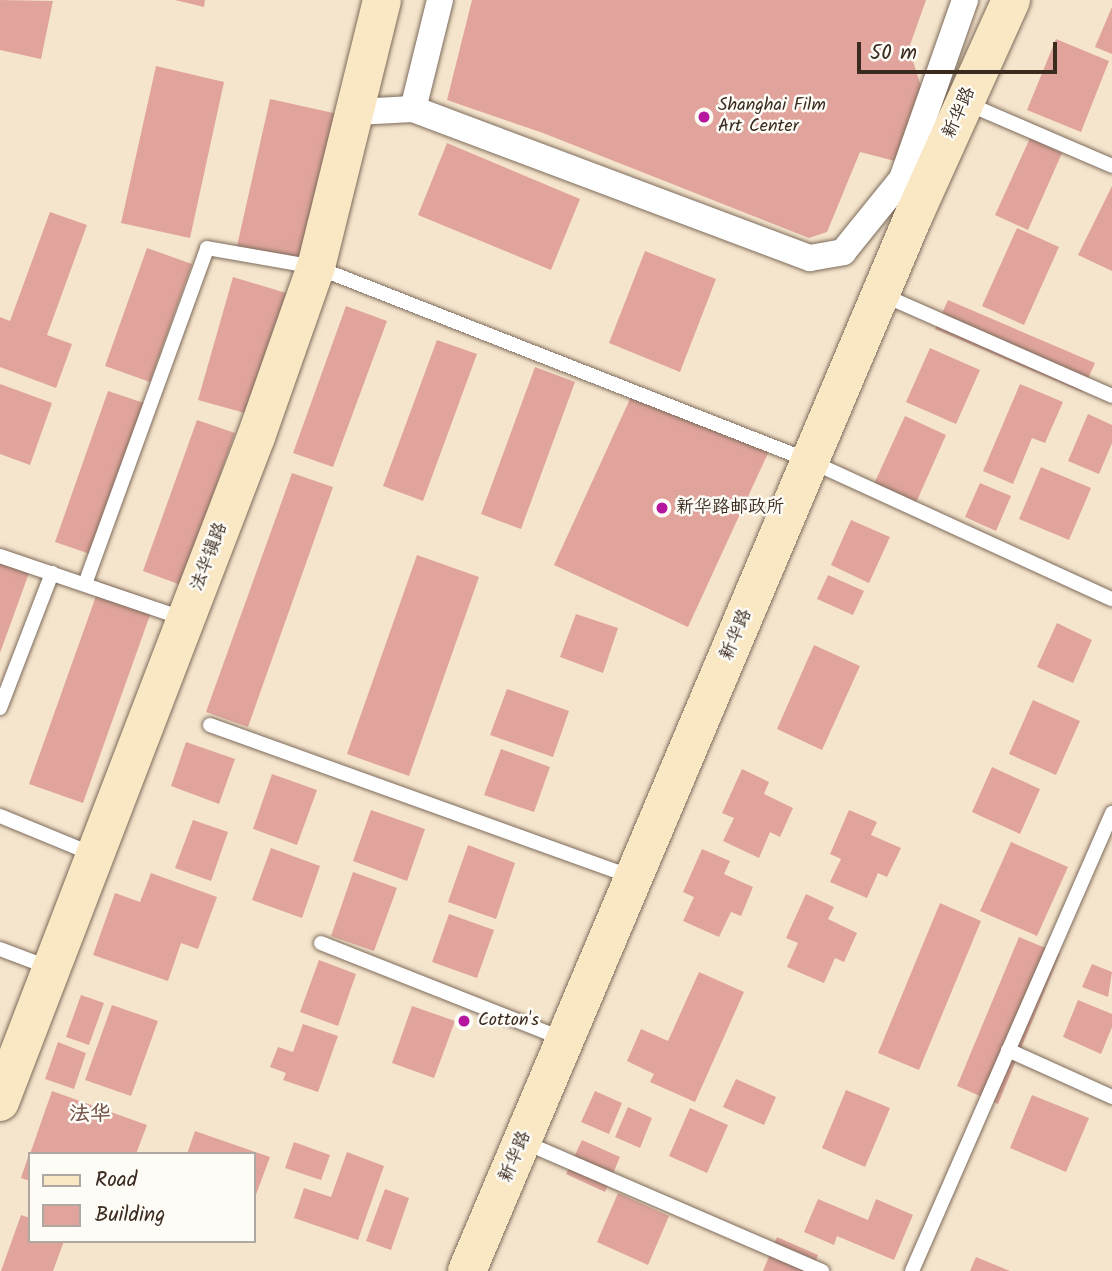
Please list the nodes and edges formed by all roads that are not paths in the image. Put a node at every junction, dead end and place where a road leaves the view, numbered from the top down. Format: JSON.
{"nodes":[{"id":1,"x":382,"y":0,"type":"edge"},
{"id":2,"x":440,"y":0,"type":"edge"},
{"id":3,"x":965,"y":0,"type":"edge"},
{"id":4,"x":1011,"y":0,"type":"edge"},
{"id":5,"x":965,"y":103,"type":"junction"},
{"id":6,"x":413,"y":109,"type":"junction"},
{"id":7,"x":356,"y":112,"type":"junction"},
{"id":8,"x":1112,"y":166,"type":"edge"},
{"id":9,"x":916,"y":181,"type":"junction"},
{"id":10,"x":316,"y":267,"type":"junction"},
{"id":11,"x":881,"y":294,"type":"junction"},
{"id":12,"x":1112,"y":396,"type":"edge"},
{"id":13,"x":810,"y":461,"type":"junction"},
{"id":14,"x":0,"y":556,"type":"edge"},
{"id":15,"x":52,"y":573,"type":"junction"},
{"id":16,"x":85,"y":584,"type":"junction"},
{"id":17,"x":1112,"y":599,"type":"edge"},
{"id":18,"x":186,"y":620,"type":"junction"},
{"id":19,"x":0,"y":708,"type":"edge"},
{"id":20,"x":210,"y":725,"type":"dead end"},
{"id":21,"x":1112,"y":813,"type":"edge"},
{"id":22,"x":0,"y":816,"type":"edge"},
{"id":23,"x":94,"y":855,"type":"junction"},
{"id":24,"x":634,"y":878,"type":"junction"},
{"id":25,"x":321,"y":943,"type":"dead end"},
{"id":26,"x":0,"y":949,"type":"edge"},
{"id":27,"x":51,"y":969,"type":"junction"},
{"id":28,"x":566,"y":1040,"type":"junction"},
{"id":29,"x":1008,"y":1050,"type":"junction"},
{"id":30,"x":1112,"y":1097,"type":"edge"},
{"id":31,"x":0,"y":1102,"type":"edge"},
{"id":32,"x":523,"y":1141,"type":"junction"},
{"id":33,"x":467,"y":1271,"type":"edge"},
{"id":34,"x":822,"y":1271,"type":"edge"},
{"id":35,"x":912,"y":1271,"type":"edge"}],
"edges":[{"from":1,"to":7,"type":"street","name":"法华镇路"},
{"from":2,"to":6,"type":"street"},
{"from":3,"to":9,"type":"street"},
{"from":4,"to":5,"type":"street","name":"新华路"},
{"from":5,"to":8,"type":"lane"},
{"from":5,"to":9,"type":"street","name":"新华路"},
{"from":6,"to":7,"type":"street"},
{"from":6,"to":9,"type":"street"},
{"from":7,"to":10,"type":"street","name":"法华镇路"},
{"from":9,"to":11,"type":"street","name":"新华路"},
{"from":10,"to":13,"type":"lane"},
{"from":10,"to":16,"type":"lane"},
{"from":10,"to":18,"type":"street","name":"法华镇路"},
{"from":11,"to":12,"type":"lane"},
{"from":11,"to":13,"type":"street","name":"新华路"},
{"from":13,"to":17,"type":"lane"},
{"from":13,"to":24,"type":"street","name":"新华路"},
{"from":14,"to":15,"type":"lane"},
{"from":15,"to":16,"type":"lane"},
{"from":15,"to":19,"type":"lane"},
{"from":16,"to":18,"type":"lane"},
{"from":18,"to":23,"type":"street","name":"法华镇路"},
{"from":20,"to":24,"type":"lane"},
{"from":21,"to":29,"type":"lane"},
{"from":22,"to":23,"type":"lane"},
{"from":23,"to":27,"type":"street","name":"法华镇路"},
{"from":24,"to":28,"type":"street","name":"新华路"},
{"from":25,"to":28,"type":"lane"},
{"from":26,"to":27,"type":"lane"},
{"from":27,"to":31,"type":"street","name":"法华镇路"},
{"from":28,"to":32,"type":"street","name":"新华路"},
{"from":29,"to":30,"type":"lane"},
{"from":29,"to":35,"type":"lane"},
{"from":32,"to":33,"type":"street","name":"新华路"},
{"from":32,"to":34,"type":"lane"}]}
